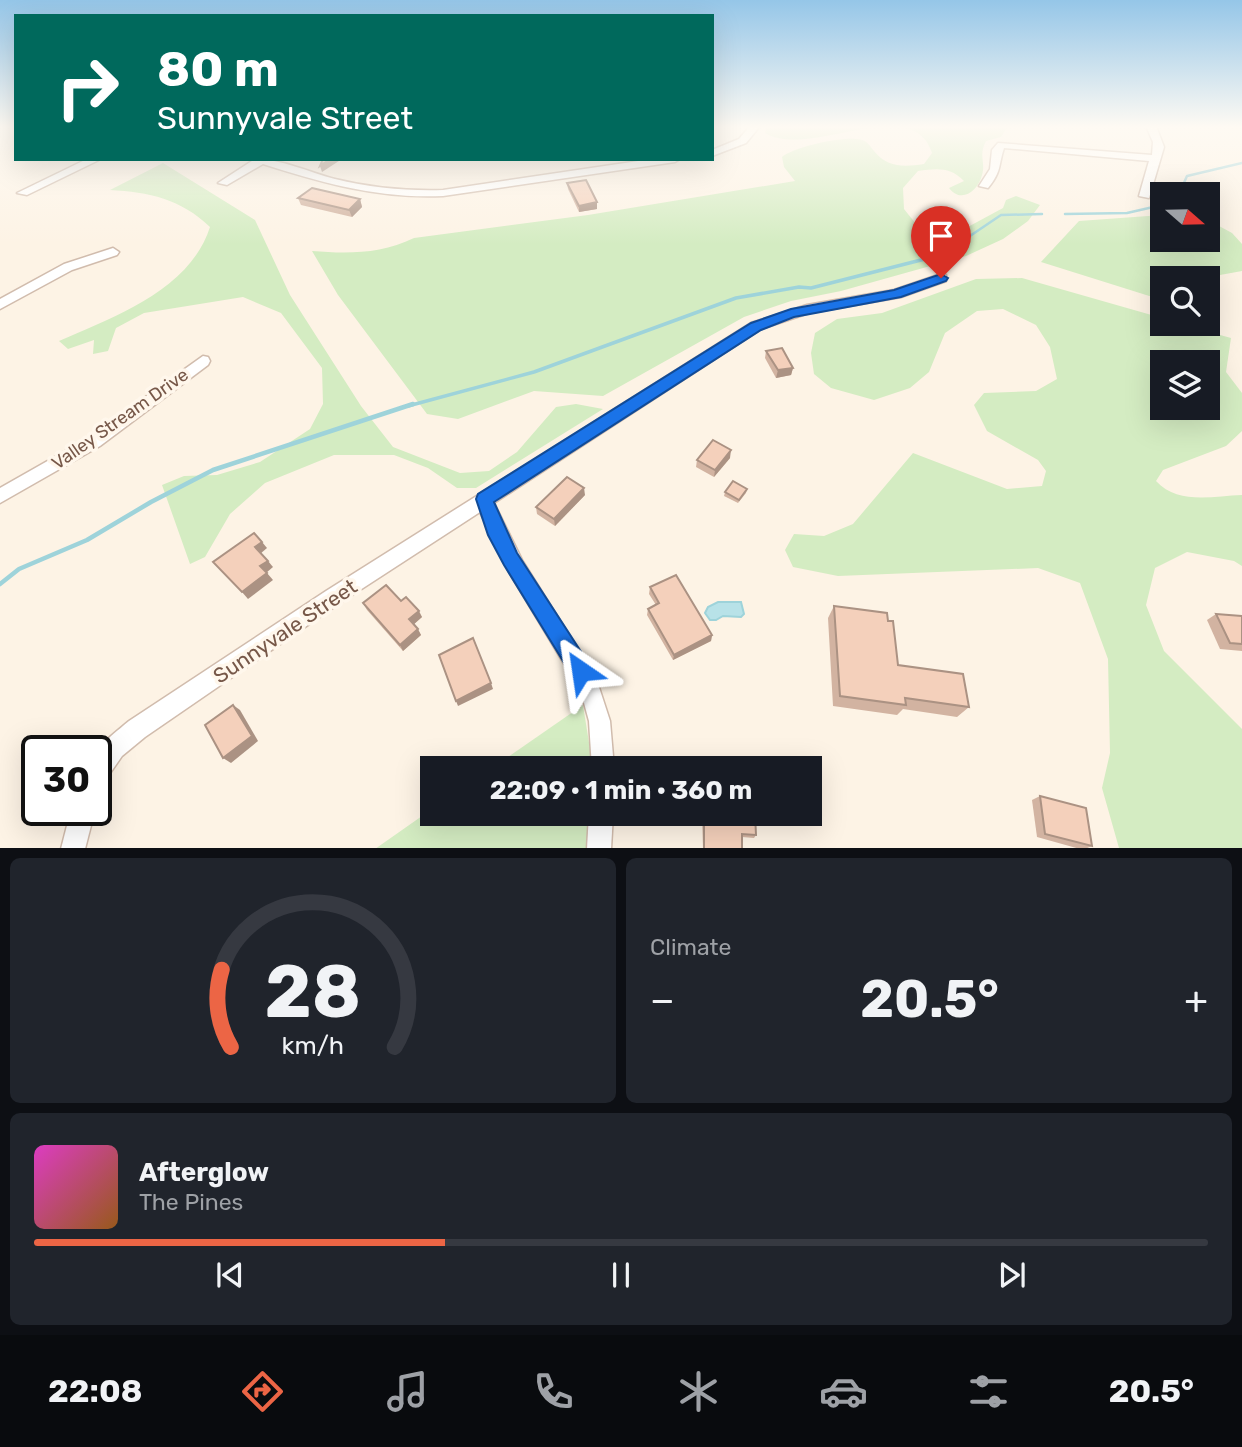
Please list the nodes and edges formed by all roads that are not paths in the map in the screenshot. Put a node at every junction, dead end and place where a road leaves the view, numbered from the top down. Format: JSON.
{"nodes":[{"id":1,"x":82,"y":166,"type":"edge"},
{"id":2,"x":253,"y":166,"type":"edge"},
{"id":3,"x":280,"y":166,"type":"edge"},
{"id":4,"x":630,"y":166,"type":"edge"},
{"id":5,"x":997,"y":166,"type":"edge"},
{"id":6,"x":1152,"y":166,"type":"edge"},
{"id":7,"x":223,"y":183,"type":"dead end"},
{"id":8,"x":984,"y":186,"type":"dead end"},
{"id":9,"x":23,"y":193,"type":"dead end"},
{"id":10,"x":1145,"y":196,"type":"dead end"},
{"id":11,"x":113,"y":252,"type":"dead end"},
{"id":12,"x":941,"y":278,"type":"dead end"},
{"id":13,"x":0,"y":305,"type":"edge"},
{"id":14,"x":203,"y":361,"type":"dead end"},
{"id":15,"x":0,"y":496,"type":"edge"},
{"id":16,"x":484,"y":499,"type":"junction"},
{"id":17,"x":112,"y":751,"type":"edge"},
{"id":18,"x":602,"y":756,"type":"edge"},
{"id":19,"x":79,"y":826,"type":"edge"},
{"id":20,"x":601,"y":826,"type":"edge"},
{"id":21,"x":73,"y":848,"type":"edge"},
{"id":22,"x":600,"y":848,"type":"edge"}],
"edges":[{"from":1,"to":9,"type":"street"},
{"from":2,"to":7,"type":"street"},
{"from":3,"to":4,"type":"street"},
{"from":5,"to":8,"type":"street"},
{"from":6,"to":10,"type":"street"},
{"from":11,"to":13,"type":"street"},
{"from":12,"to":16,"type":"street","name":"Sunnyvale Street"},
{"from":14,"to":15,"type":"street","name":"Valley Stream Drive"},
{"from":16,"to":17,"type":"street","name":"Sunnyvale Street"},
{"from":16,"to":18,"type":"street"},
{"from":19,"to":21,"type":"street"},
{"from":20,"to":22,"type":"street"}]}
